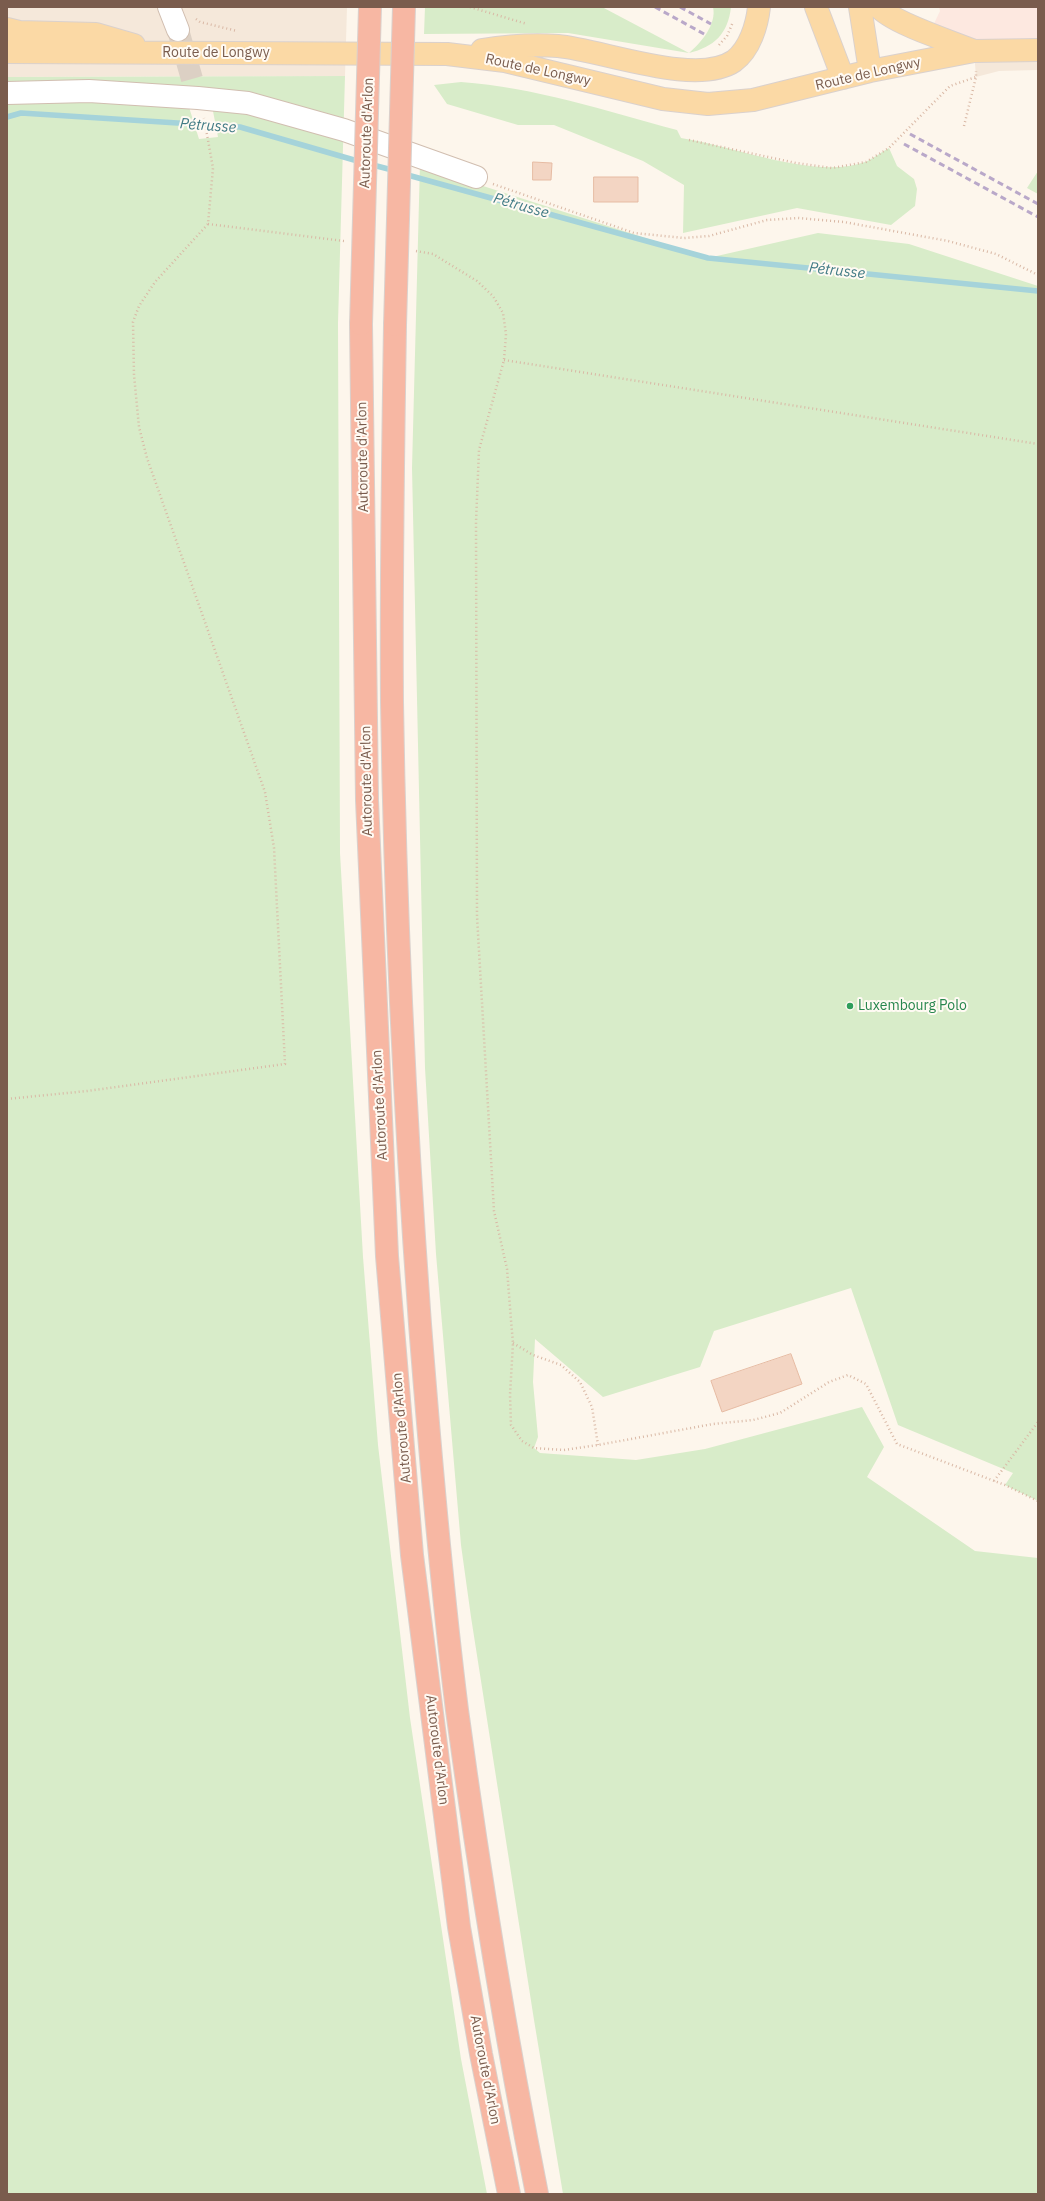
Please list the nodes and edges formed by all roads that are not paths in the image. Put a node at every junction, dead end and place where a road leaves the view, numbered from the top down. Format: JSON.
{"nodes":[{"id":1,"x":169,"y":7,"type":"edge"},
{"id":2,"x":370,"y":7,"type":"edge"},
{"id":3,"x":404,"y":7,"type":"edge"},
{"id":4,"x":759,"y":7,"type":"edge"},
{"id":5,"x":816,"y":7,"type":"edge"},
{"id":6,"x":860,"y":7,"type":"edge"},
{"id":7,"x":879,"y":7,"type":"edge"},
{"id":8,"x":186,"y":24,"type":"tunnel mouth"},
{"id":9,"x":7,"y":29,"type":"edge"},
{"id":10,"x":1038,"y":50,"type":"edge"},
{"id":11,"x":974,"y":51,"type":"junction"},
{"id":12,"x":7,"y":52,"type":"edge"},
{"id":13,"x":162,"y":52,"type":"junction"},
{"id":14,"x":447,"y":54,"type":"junction"},
{"id":15,"x":870,"y":71,"type":"junction"},
{"id":16,"x":843,"y":78,"type":"junction"},
{"id":17,"x":7,"y":92,"type":"edge"},
{"id":18,"x":476,"y":177,"type":"road end"},
{"id":19,"x":509,"y":2194,"type":"edge"},
{"id":20,"x":537,"y":2194,"type":"edge"}],
"edges":[{"from":1,"to":8,"type":"street"},
{"from":2,"to":19,"type":"highway","name":"Autoroute d'Arlon","bridge":true},
{"from":3,"to":20,"type":"highway","name":"Autoroute d'Arlon","bridge":true},
{"from":4,"to":14,"type":"main road"},
{"from":5,"to":16,"type":"main road"},
{"from":6,"to":15,"type":"main road"},
{"from":7,"to":11,"type":"main road"},
{"from":9,"to":13,"type":"main road"},
{"from":10,"to":11,"type":"main road","name":"Route de Longwy"},
{"from":11,"to":15,"type":"main road","name":"Route de Longwy"},
{"from":12,"to":13,"type":"main road","name":"Route de Longwy"},
{"from":13,"to":14,"type":"main road","name":"Route de Longwy"},
{"from":14,"to":16,"type":"main road","name":"Route de Longwy"},
{"from":15,"to":16,"type":"main road","name":"Route de Longwy"},
{"from":17,"to":18,"type":"street"}]}
